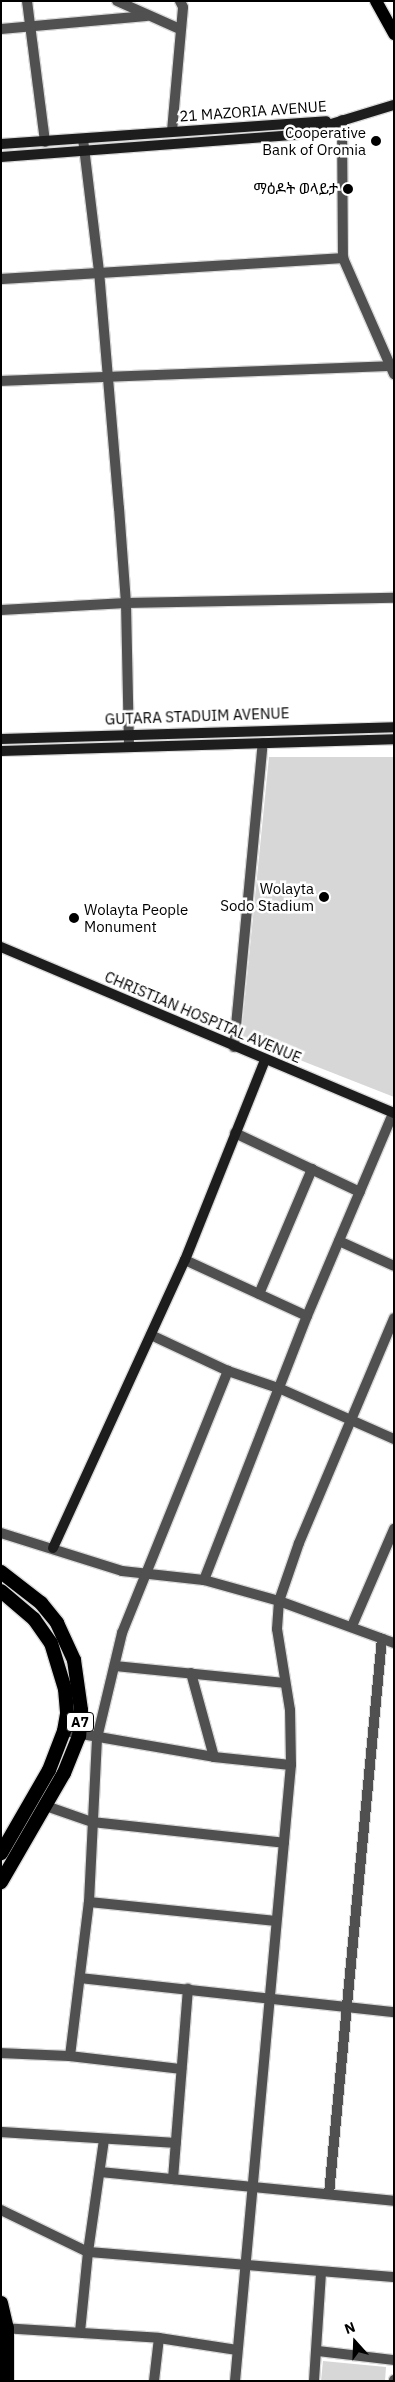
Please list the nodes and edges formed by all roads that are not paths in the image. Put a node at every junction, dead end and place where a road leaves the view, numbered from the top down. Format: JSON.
{"nodes":[{"id":1,"x":27,"y":1,"type":"edge"},
{"id":2,"x":116,"y":1,"type":"edge"},
{"id":3,"x":180,"y":1,"type":"edge"},
{"id":4,"x":376,"y":1,"type":"edge"},
{"id":5,"x":146,"y":16,"type":"junction"},
{"id":6,"x":30,"y":27,"type":"junction"},
{"id":7,"x":1,"y":28,"type":"edge"},
{"id":8,"x":180,"y":29,"type":"junction"},
{"id":9,"x":394,"y":34,"type":"edge"},
{"id":10,"x":394,"y":105,"type":"edge"},
{"id":11,"x":342,"y":120,"type":"junction"},
{"id":12,"x":172,"y":131,"type":"junction"},
{"id":13,"x":83,"y":139,"type":"junction"},
{"id":14,"x":45,"y":142,"type":"junction"},
{"id":15,"x":1,"y":144,"type":"edge"},
{"id":16,"x":84,"y":151,"type":"junction"},
{"id":17,"x":1,"y":157,"type":"edge"},
{"id":18,"x":343,"y":258,"type":"junction"},
{"id":19,"x":99,"y":271,"type":"junction"},
{"id":20,"x":1,"y":279,"type":"edge"},
{"id":21,"x":392,"y":370,"type":"edge"},
{"id":22,"x":108,"y":375,"type":"junction"},
{"id":23,"x":1,"y":381,"type":"edge"},
{"id":24,"x":394,"y":598,"type":"edge"},
{"id":25,"x":126,"y":603,"type":"junction"},
{"id":26,"x":1,"y":610,"type":"edge"},
{"id":27,"x":394,"y":727,"type":"edge"},
{"id":28,"x":131,"y":733,"type":"junction"},
{"id":29,"x":1,"y":739,"type":"edge"},
{"id":30,"x":394,"y":739,"type":"edge"},
{"id":31,"x":263,"y":742,"type":"junction"},
{"id":32,"x":129,"y":746,"type":"junction"},
{"id":33,"x":1,"y":751,"type":"edge"},
{"id":34,"x":1,"y":947,"type":"edge"},
{"id":35,"x":234,"y":1047,"type":"junction"},
{"id":36,"x":264,"y":1060,"type":"junction"},
{"id":37,"x":393,"y":1113,"type":"edge"},
{"id":38,"x":235,"y":1133,"type":"junction"},
{"id":39,"x":312,"y":1169,"type":"junction"},
{"id":40,"x":360,"y":1192,"type":"junction"},
{"id":41,"x":339,"y":1241,"type":"junction"},
{"id":42,"x":185,"y":1260,"type":"junction"},
{"id":43,"x":394,"y":1266,"type":"edge"},
{"id":44,"x":258,"y":1294,"type":"junction"},
{"id":45,"x":307,"y":1316,"type":"junction"},
{"id":46,"x":394,"y":1318,"type":"edge"},
{"id":47,"x":151,"y":1335,"type":"junction"},
{"id":48,"x":228,"y":1371,"type":"junction"},
{"id":49,"x":281,"y":1389,"type":"junction"},
{"id":50,"x":352,"y":1422,"type":"junction"},
{"id":51,"x":394,"y":1439,"type":"edge"},
{"id":52,"x":394,"y":1528,"type":"edge"},
{"id":53,"x":1,"y":1533,"type":"edge"},
{"id":54,"x":52,"y":1548,"type":"junction"},
{"id":55,"x":1,"y":1572,"type":"edge"},
{"id":56,"x":144,"y":1572,"type":"junction"},
{"id":57,"x":204,"y":1580,"type":"junction"},
{"id":58,"x":1,"y":1591,"type":"edge"},
{"id":59,"x":278,"y":1601,"type":"junction"},
{"id":60,"x":352,"y":1626,"type":"junction"},
{"id":61,"x":382,"y":1639,"type":"junction"},
{"id":62,"x":394,"y":1643,"type":"edge"},
{"id":63,"x":115,"y":1666,"type":"junction"},
{"id":64,"x":191,"y":1673,"type":"junction"},
{"id":65,"x":284,"y":1682,"type":"junction"},
{"id":66,"x":64,"y":1731,"type":"junction"},
{"id":67,"x":79,"y":1736,"type":"junction"},
{"id":68,"x":97,"y":1738,"type":"junction"},
{"id":69,"x":214,"y":1757,"type":"junction"},
{"id":70,"x":292,"y":1765,"type":"junction"},
{"id":71,"x":46,"y":1806,"type":"junction"},
{"id":72,"x":92,"y":1822,"type":"junction"},
{"id":73,"x":284,"y":1843,"type":"junction"},
{"id":74,"x":1,"y":1853,"type":"edge"},
{"id":75,"x":1,"y":1882,"type":"edge"},
{"id":76,"x":89,"y":1902,"type":"junction"},
{"id":77,"x":276,"y":1921,"type":"junction"},
{"id":78,"x":80,"y":1978,"type":"junction"},
{"id":79,"x":188,"y":1989,"type":"junction"},
{"id":80,"x":268,"y":1997,"type":"junction"},
{"id":81,"x":348,"y":2005,"type":"junction"},
{"id":82,"x":394,"y":2012,"type":"edge"},
{"id":83,"x":1,"y":2053,"type":"edge"},
{"id":84,"x":70,"y":2056,"type":"junction"},
{"id":85,"x":181,"y":2069,"type":"junction"},
{"id":86,"x":1,"y":2132,"type":"edge"},
{"id":87,"x":104,"y":2139,"type":"junction"},
{"id":88,"x":176,"y":2143,"type":"junction"},
{"id":89,"x":100,"y":2172,"type":"junction"},
{"id":90,"x":172,"y":2179,"type":"junction"},
{"id":91,"x":250,"y":2188,"type":"junction"},
{"id":92,"x":330,"y":2194,"type":"junction"},
{"id":93,"x":394,"y":2201,"type":"edge"},
{"id":94,"x":1,"y":2210,"type":"edge"},
{"id":95,"x":88,"y":2252,"type":"junction"},
{"id":96,"x":246,"y":2267,"type":"junction"},
{"id":97,"x":321,"y":2272,"type":"junction"},
{"id":98,"x":394,"y":2277,"type":"edge"},
{"id":99,"x":1,"y":2303,"type":"edge"},
{"id":100,"x":4,"y":2328,"type":"edge"},
{"id":101,"x":80,"y":2332,"type":"junction"},
{"id":102,"x":160,"y":2338,"type":"junction"},
{"id":103,"x":237,"y":2350,"type":"junction"},
{"id":104,"x":318,"y":2351,"type":"junction"},
{"id":105,"x":394,"y":2360,"type":"edge"},
{"id":106,"x":7,"y":2381,"type":"edge"},
{"id":107,"x":154,"y":2381,"type":"edge"},
{"id":108,"x":235,"y":2381,"type":"edge"},
{"id":109,"x":314,"y":2381,"type":"edge"}],
"edges":[{"from":1,"to":6,"type":"street"},
{"from":2,"to":5,"type":"street"},
{"from":3,"to":8,"type":"street"},
{"from":4,"to":9,"type":"main road"},
{"from":5,"to":6,"type":"street"},
{"from":5,"to":8,"type":"street"},
{"from":6,"to":7,"type":"street"},
{"from":6,"to":14,"type":"street"},
{"from":8,"to":12,"type":"street"},
{"from":10,"to":11,"type":"main road"},
{"from":11,"to":12,"type":"main road","name":"21 MAZORIA AVENUE"},
{"from":11,"to":16,"type":"main road","name":"21 MAZORIA AVENUE"},
{"from":11,"to":18,"type":"street"},
{"from":12,"to":13,"type":"main road","name":"21 MAZORIA AVENUE"},
{"from":13,"to":14,"type":"main road","name":"21 MAZORIA AVENUE"},
{"from":13,"to":16,"type":"street"},
{"from":14,"to":15,"type":"main road","name":"21 MAZORIA AVENUE"},
{"from":16,"to":17,"type":"main road","name":"21 MAZORIA AVENUE"},
{"from":16,"to":19,"type":"street"},
{"from":18,"to":19,"type":"street"},
{"from":18,"to":21,"type":"street"},
{"from":19,"to":20,"type":"street"},
{"from":19,"to":22,"type":"street"},
{"from":21,"to":22,"type":"street"},
{"from":22,"to":23,"type":"street"},
{"from":22,"to":25,"type":"street"},
{"from":24,"to":25,"type":"street"},
{"from":25,"to":26,"type":"street"},
{"from":25,"to":28,"type":"street"},
{"from":27,"to":28,"type":"main road","name":"GUTARA STADUIM AVENUE"},
{"from":28,"to":29,"type":"main road","name":"GUTARA STADUIM AVENUE"},
{"from":28,"to":32,"type":"street"},
{"from":30,"to":31,"type":"main road"},
{"from":31,"to":32,"type":"main road"},
{"from":31,"to":35,"type":"street"},
{"from":32,"to":33,"type":"main road"},
{"from":34,"to":35,"type":"main road","name":"CHRISTIAN HOSPITAL AVENUE"},
{"from":35,"to":36,"type":"main road","name":"CHRISTIAN HOSPITAL AVENUE"},
{"from":36,"to":37,"type":"main road","name":"CHRISTIAN HOSPITAL AVENUE"},
{"from":36,"to":38,"type":"main road"},
{"from":37,"to":40,"type":"street"},
{"from":38,"to":39,"type":"street"},
{"from":38,"to":42,"type":"main road"},
{"from":39,"to":40,"type":"street"},
{"from":39,"to":44,"type":"street"},
{"from":40,"to":41,"type":"street"},
{"from":41,"to":43,"type":"street"},
{"from":41,"to":45,"type":"street"},
{"from":42,"to":44,"type":"street"},
{"from":42,"to":47,"type":"main road"},
{"from":44,"to":45,"type":"street"},
{"from":45,"to":49,"type":"street"},
{"from":46,"to":50,"type":"street"},
{"from":47,"to":48,"type":"street"},
{"from":47,"to":54,"type":"main road"},
{"from":48,"to":49,"type":"street"},
{"from":48,"to":56,"type":"street"},
{"from":49,"to":50,"type":"street"},
{"from":49,"to":57,"type":"street"},
{"from":50,"to":51,"type":"street"},
{"from":50,"to":59,"type":"street"},
{"from":52,"to":60,"type":"street"},
{"from":53,"to":54,"type":"street"},
{"from":54,"to":56,"type":"street"},
{"from":55,"to":67,"type":"highway","number":"A7"},
{"from":56,"to":57,"type":"street"},
{"from":56,"to":63,"type":"street"},
{"from":57,"to":59,"type":"street"},
{"from":58,"to":66,"type":"highway","number":"A7"},
{"from":59,"to":60,"type":"street"},
{"from":59,"to":65,"type":"street"},
{"from":60,"to":61,"type":"street"},
{"from":61,"to":62,"type":"street"},
{"from":61,"to":81,"type":"street"},
{"from":63,"to":64,"type":"street"},
{"from":63,"to":68,"type":"street"},
{"from":64,"to":65,"type":"street"},
{"from":64,"to":69,"type":"street"},
{"from":65,"to":70,"type":"street"},
{"from":66,"to":67,"type":"street"},
{"from":66,"to":74,"type":"highway","number":"A7"},
{"from":67,"to":68,"type":"street"},
{"from":67,"to":71,"type":"highway","number":"A7"},
{"from":68,"to":69,"type":"street"},
{"from":68,"to":72,"type":"street"},
{"from":69,"to":70,"type":"street"},
{"from":70,"to":73,"type":"street"},
{"from":71,"to":72,"type":"street"},
{"from":71,"to":75,"type":"highway","number":"A7"},
{"from":72,"to":73,"type":"street"},
{"from":72,"to":76,"type":"street"},
{"from":73,"to":77,"type":"street"},
{"from":76,"to":77,"type":"street"},
{"from":76,"to":78,"type":"street"},
{"from":77,"to":80,"type":"street"},
{"from":78,"to":79,"type":"street"},
{"from":78,"to":84,"type":"street"},
{"from":79,"to":80,"type":"street"},
{"from":79,"to":85,"type":"street"},
{"from":80,"to":81,"type":"street"},
{"from":80,"to":91,"type":"street"},
{"from":81,"to":82,"type":"street"},
{"from":81,"to":92,"type":"street"},
{"from":83,"to":84,"type":"street"},
{"from":84,"to":85,"type":"street"},
{"from":85,"to":88,"type":"street"},
{"from":86,"to":87,"type":"street"},
{"from":87,"to":88,"type":"street"},
{"from":87,"to":89,"type":"street"},
{"from":88,"to":90,"type":"street"},
{"from":89,"to":90,"type":"street"},
{"from":89,"to":95,"type":"street"},
{"from":90,"to":91,"type":"street"},
{"from":91,"to":92,"type":"street"},
{"from":91,"to":96,"type":"street"},
{"from":92,"to":93,"type":"street"},
{"from":94,"to":95,"type":"street"},
{"from":95,"to":96,"type":"street"},
{"from":95,"to":101,"type":"street"},
{"from":96,"to":97,"type":"street"},
{"from":96,"to":103,"type":"street"},
{"from":97,"to":98,"type":"street"},
{"from":97,"to":104,"type":"street"},
{"from":99,"to":100,"type":"highway"},
{"from":100,"to":101,"type":"street"},
{"from":100,"to":106,"type":"highway"},
{"from":101,"to":102,"type":"street"},
{"from":102,"to":103,"type":"street"},
{"from":102,"to":107,"type":"street"},
{"from":103,"to":108,"type":"street"},
{"from":104,"to":105,"type":"street"},
{"from":104,"to":109,"type":"street"}]}
